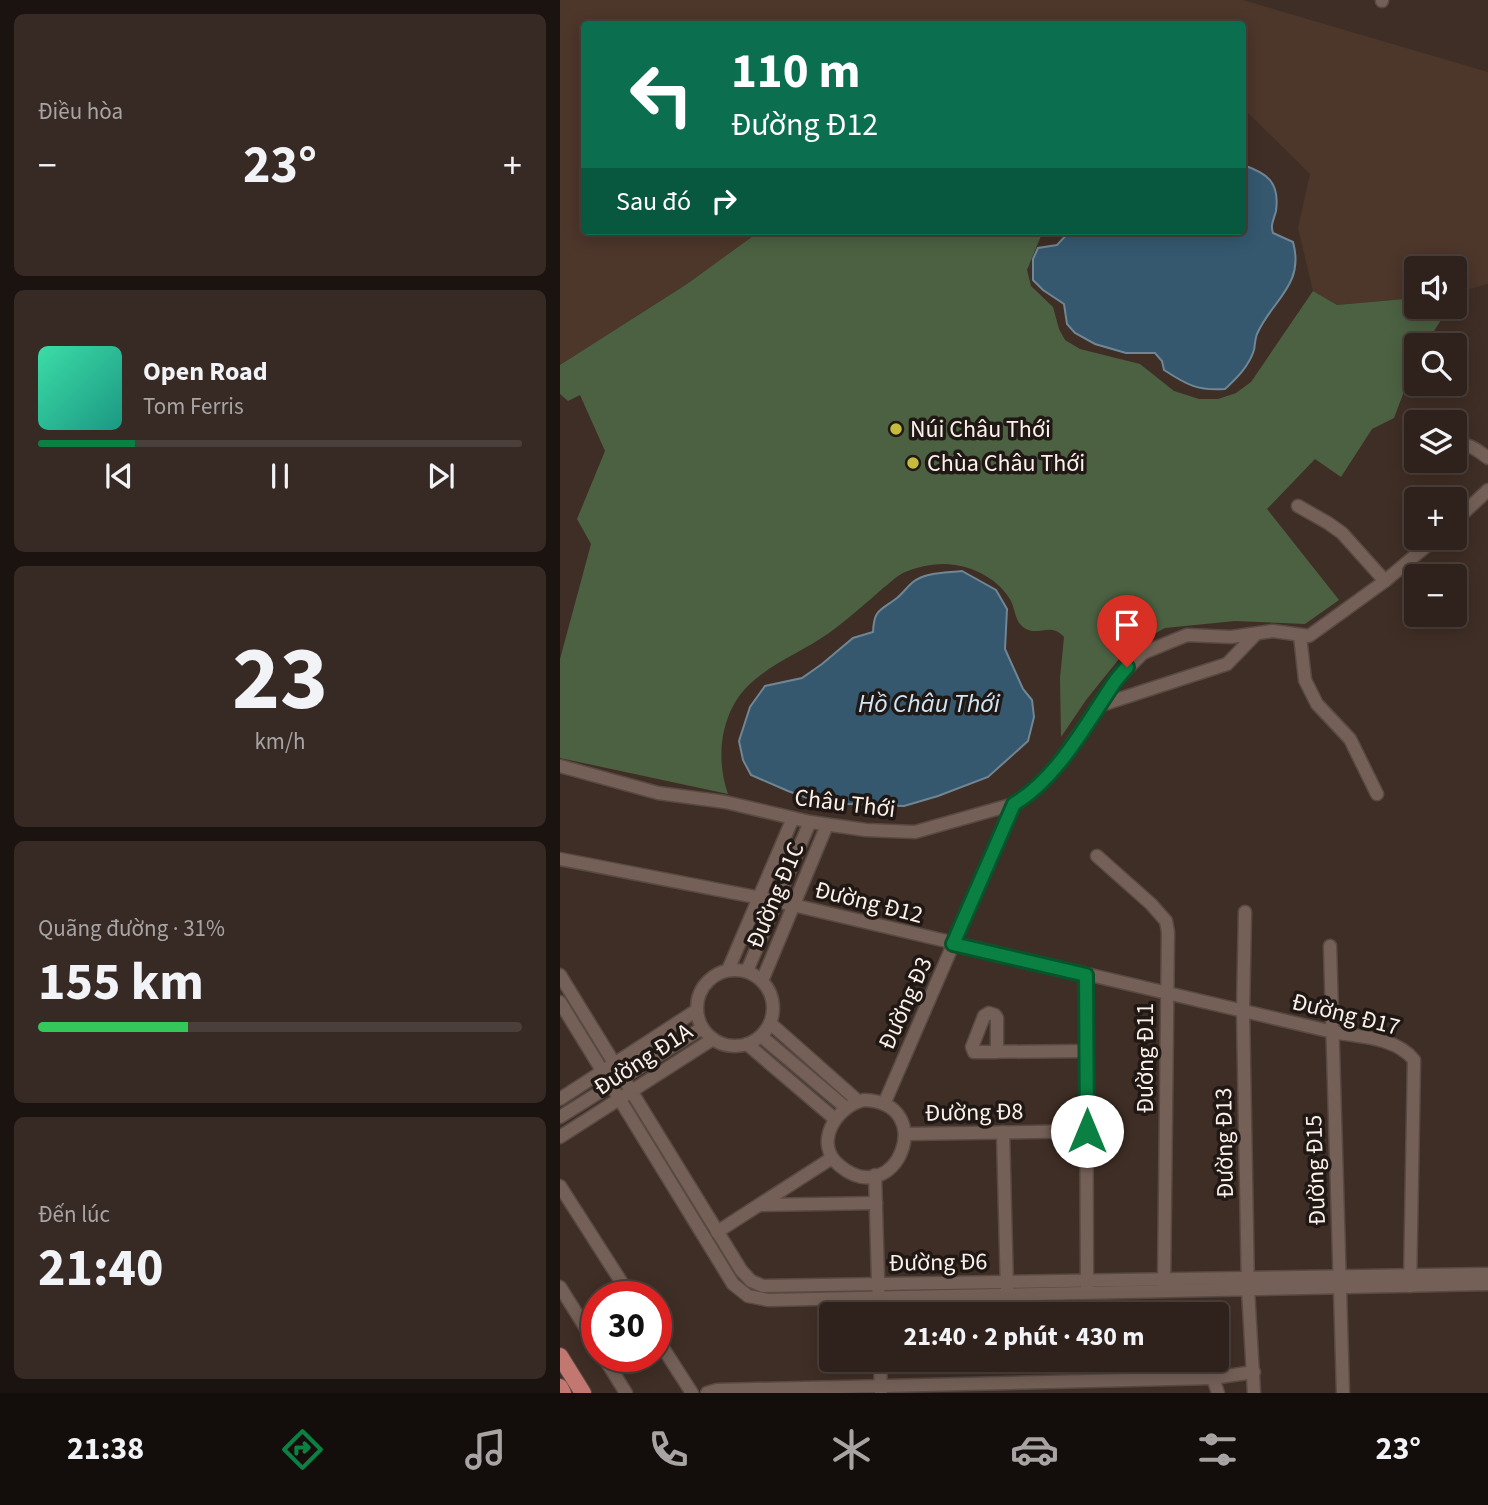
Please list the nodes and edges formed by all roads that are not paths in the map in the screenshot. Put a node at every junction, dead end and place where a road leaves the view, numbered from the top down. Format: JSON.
{"nodes":[{"id":1,"x":1467,"y":445,"type":"edge"},
{"id":2,"x":1488,"y":458,"type":"edge"},
{"id":3,"x":1488,"y":490,"type":"edge"},
{"id":4,"x":1298,"y":506,"type":"dead end"},
{"id":5,"x":1467,"y":510,"type":"edge"},
{"id":6,"x":1422,"y":550,"type":"edge"},
{"id":7,"x":1385,"y":581,"type":"junction"},
{"id":8,"x":1256,"y":634,"type":"junction"},
{"id":9,"x":1300,"y":636,"type":"junction"},
{"id":10,"x":1098,"y":706,"type":"junction"},
{"id":11,"x":560,"y":766,"type":"edge"},
{"id":12,"x":1377,"y":794,"type":"dead end"},
{"id":13,"x":1014,"y":804,"type":"junction"},
{"id":14,"x":793,"y":818,"type":"junction"},
{"id":15,"x":810,"y":822,"type":"junction"},
{"id":16,"x":827,"y":825,"type":"junction"},
{"id":17,"x":1097,"y":856,"type":"dead end"},
{"id":18,"x":560,"y":859,"type":"edge"},
{"id":19,"x":759,"y":898,"type":"junction"},
{"id":20,"x":776,"y":901,"type":"junction"},
{"id":21,"x":793,"y":905,"type":"junction"},
{"id":22,"x":1245,"y":912,"type":"dead end"},
{"id":23,"x":953,"y":944,"type":"junction"},
{"id":24,"x":1330,"y":946,"type":"dead end"},
{"id":25,"x":728,"y":970,"type":"junction"},
{"id":26,"x":747,"y":971,"type":"junction"},
{"id":27,"x":560,"y":975,"type":"edge"},
{"id":28,"x":1086,"y":975,"type":"junction"},
{"id":29,"x":762,"y":981,"type":"junction"},
{"id":30,"x":1166,"y":993,"type":"junction"},
{"id":31,"x":573,"y":996,"type":"junction"},
{"id":32,"x":560,"y":1003,"type":"edge"},
{"id":33,"x":697,"y":1010,"type":"junction"},
{"id":34,"x":1243,"y":1011,"type":"junction"},
{"id":35,"x":770,"y":1023,"type":"junction"},
{"id":36,"x":702,"y":1028,"type":"junction"},
{"id":37,"x":1333,"y":1032,"type":"junction"},
{"id":38,"x":761,"y":1036,"type":"junction"},
{"id":39,"x":713,"y":1039,"type":"junction"},
{"id":40,"x":747,"y":1044,"type":"junction"},
{"id":41,"x":997,"y":1052,"type":"dead end"},
{"id":42,"x":1087,"y":1052,"type":"junction"},
{"id":43,"x":813,"y":1062,"type":"junction"},
{"id":44,"x":614,"y":1063,"type":"junction"},
{"id":45,"x":601,"y":1072,"type":"junction"},
{"id":46,"x":804,"y":1073,"type":"junction"},
{"id":47,"x":623,"y":1077,"type":"junction"},
{"id":48,"x":795,"y":1085,"type":"junction"},
{"id":49,"x":610,"y":1086,"type":"junction"},
{"id":50,"x":631,"y":1091,"type":"junction"},
{"id":51,"x":560,"y":1099,"type":"edge"},
{"id":52,"x":618,"y":1100,"type":"junction"},
{"id":53,"x":858,"y":1101,"type":"junction"},
{"id":54,"x":884,"y":1104,"type":"junction"},
{"id":55,"x":845,"y":1107,"type":"junction"},
{"id":56,"x":560,"y":1117,"type":"edge"},
{"id":57,"x":835,"y":1119,"type":"junction"},
{"id":58,"x":1087,"y":1131,"type":"junction"},
{"id":59,"x":1003,"y":1132,"type":"junction"},
{"id":60,"x":905,"y":1134,"type":"junction"},
{"id":61,"x":560,"y":1137,"type":"edge"},
{"id":62,"x":832,"y":1158,"type":"junction"},
{"id":63,"x":875,"y":1175,"type":"junction"},
{"id":64,"x":560,"y":1186,"type":"edge"},
{"id":65,"x":689,"y":1186,"type":"junction"},
{"id":66,"x":677,"y":1194,"type":"junction"},
{"id":67,"x":876,"y":1203,"type":"junction"},
{"id":68,"x":758,"y":1205,"type":"junction"},
{"id":69,"x":717,"y":1232,"type":"junction"},
{"id":70,"x":730,"y":1254,"type":"junction"},
{"id":71,"x":718,"y":1261,"type":"junction"},
{"id":72,"x":1488,"y":1274,"type":"edge"},
{"id":73,"x":621,"y":1281,"type":"edge"},
{"id":74,"x":1410,"y":1281,"type":"junction"},
{"id":75,"x":1339,"y":1283,"type":"junction"},
{"id":76,"x":1248,"y":1284,"type":"junction"},
{"id":77,"x":1488,"y":1284,"type":"edge"},
{"id":78,"x":1164,"y":1285,"type":"junction"},
{"id":79,"x":560,"y":1287,"type":"edge"},
{"id":80,"x":1087,"y":1287,"type":"junction"},
{"id":81,"x":1007,"y":1288,"type":"junction"},
{"id":82,"x":878,"y":1291,"type":"junction"},
{"id":83,"x":789,"y":1293,"type":"junction"},
{"id":84,"x":878,"y":1302,"type":"edge"},
{"id":85,"x":581,"y":1320,"type":"edge"},
{"id":86,"x":560,"y":1356,"type":"edge"},
{"id":87,"x":672,"y":1362,"type":"edge"},
{"id":88,"x":613,"y":1372,"type":"edge"},
{"id":89,"x":1254,"y":1372,"type":"junction"},
{"id":90,"x":1213,"y":1378,"type":"junction"},
{"id":91,"x":560,"y":1387,"type":"edge"},
{"id":92,"x":881,"y":1389,"type":"edge"},
{"id":93,"x":564,"y":1393,"type":"edge"},
{"id":94,"x":583,"y":1393,"type":"edge"},
{"id":95,"x":626,"y":1393,"type":"edge"},
{"id":96,"x":692,"y":1393,"type":"edge"},
{"id":97,"x":707,"y":1393,"type":"edge"},
{"id":98,"x":1218,"y":1393,"type":"edge"},
{"id":99,"x":1254,"y":1393,"type":"edge"},
{"id":100,"x":1342,"y":1393,"type":"edge"}],
"edges":[{"from":1,"to":2,"type":"street"},
{"from":3,"to":5,"type":"street"},
{"from":4,"to":7,"type":"street"},
{"from":6,"to":7,"type":"street"},
{"from":7,"to":9,"type":"street"},
{"from":8,"to":9,"type":"street","name":"Châu Thới"},
{"from":8,"to":10,"type":"street"},
{"from":8,"to":10,"type":"street","name":"Châu Thới"},
{"from":9,"to":12,"type":"street"},
{"from":10,"to":13,"type":"street","name":"Châu Thới"},
{"from":11,"to":14,"type":"street","name":"Châu Thới"},
{"from":13,"to":16,"type":"street","name":"Châu Thới"},
{"from":13,"to":23,"type":"street","name":"Đường Đ3"},
{"from":14,"to":15,"type":"street","name":"Châu Thới"},
{"from":14,"to":19,"type":"street","name":"Đường Đ1C"},
{"from":15,"to":16,"type":"street","name":"Châu Thới"},
{"from":15,"to":20,"type":"street","name":"Đường Đ1C"},
{"from":16,"to":21,"type":"street","name":"Đường Đ1C"},
{"from":17,"to":30,"type":"street","name":"Đường Đ11"},
{"from":18,"to":19,"type":"street","name":"Đường Đ12"},
{"from":19,"to":20,"type":"street","name":"Đường Đ12"},
{"from":19,"to":25,"type":"street","name":"Đường Đ1C"},
{"from":20,"to":21,"type":"street","name":"Đường Đ12"},
{"from":20,"to":26,"type":"street","name":"Đường Đ1C"},
{"from":21,"to":23,"type":"street","name":"Đường Đ12"},
{"from":21,"to":29,"type":"street","name":"Đường Đ1C"},
{"from":22,"to":34,"type":"street","name":"Đường Đ13"},
{"from":23,"to":28,"type":"street","name":"Đường Đ12"},
{"from":23,"to":54,"type":"street","name":"Đường Đ3"},
{"from":24,"to":37,"type":"street","name":"Đường Đ15"},
{"from":25,"to":26,"type":"street"},
{"from":25,"to":33,"type":"street"},
{"from":26,"to":29,"type":"street"},
{"from":27,"to":31,"type":"street","name":"Đường Đ6"},
{"from":28,"to":30,"type":"street","name":"Đường Đ12"},
{"from":28,"to":42,"type":"street"},
{"from":29,"to":35,"type":"street"},
{"from":30,"to":34,"type":"street","name":"Đường Đ17"},
{"from":30,"to":78,"type":"street","name":"Đường Đ11"},
{"from":31,"to":32,"type":"street"},
{"from":31,"to":44,"type":"street","name":"Đường Đ6"},
{"from":32,"to":45,"type":"street","name":"Đường Đ6"},
{"from":33,"to":36,"type":"street"},
{"from":33,"to":44,"type":"street","name":"Đường Đ1A"},
{"from":34,"to":37,"type":"street","name":"Đường Đ17"},
{"from":34,"to":76,"type":"street","name":"Đường Đ13"},
{"from":35,"to":38,"type":"street"},
{"from":35,"to":43,"type":"street"},
{"from":36,"to":39,"type":"street"},
{"from":36,"to":47,"type":"street","name":"Đường Đ1A"},
{"from":37,"to":74,"type":"street","name":"Đường Đ17"},
{"from":37,"to":75,"type":"street","name":"Đường Đ15"},
{"from":38,"to":40,"type":"street"},
{"from":38,"to":46,"type":"street"},
{"from":39,"to":40,"type":"street"},
{"from":39,"to":50,"type":"street","name":"Đường Đ1A"},
{"from":40,"to":48,"type":"street"},
{"from":41,"to":42,"type":"street"},
{"from":42,"to":58,"type":"street"},
{"from":43,"to":46,"type":"street"},
{"from":43,"to":53,"type":"street"},
{"from":44,"to":45,"type":"street","name":"Đường Đ1A"},
{"from":44,"to":47,"type":"street","name":"Đường Đ6"},
{"from":45,"to":49,"type":"street","name":"Đường Đ6"},
{"from":45,"to":51,"type":"street","name":"Đường Đ1A"},
{"from":46,"to":48,"type":"street"},
{"from":46,"to":55,"type":"street"},
{"from":47,"to":49,"type":"street","name":"Đường Đ1A"},
{"from":47,"to":50,"type":"street","name":"Đường Đ6"},
{"from":48,"to":57,"type":"street"},
{"from":49,"to":52,"type":"street","name":"Đường Đ6"},
{"from":49,"to":56,"type":"street","name":"Đường Đ1A"},
{"from":50,"to":52,"type":"street","name":"Đường Đ1A"},
{"from":50,"to":65,"type":"street","name":"Đường Đ6"},
{"from":52,"to":61,"type":"street","name":"Đường Đ1A"},
{"from":52,"to":66,"type":"street","name":"Đường Đ6"},
{"from":53,"to":54,"type":"street"},
{"from":53,"to":55,"type":"street"},
{"from":54,"to":60,"type":"street"},
{"from":55,"to":57,"type":"street"},
{"from":57,"to":62,"type":"street"},
{"from":58,"to":59,"type":"street","name":"Đường Đ8"},
{"from":58,"to":80,"type":"street"},
{"from":59,"to":60,"type":"street","name":"Đường Đ8"},
{"from":59,"to":81,"type":"street"},
{"from":60,"to":63,"type":"street"},
{"from":62,"to":63,"type":"street"},
{"from":62,"to":68,"type":"street"},
{"from":63,"to":67,"type":"street"},
{"from":64,"to":73,"type":"street"},
{"from":65,"to":66,"type":"street"},
{"from":65,"to":69,"type":"street","name":"Đường Đ6"},
{"from":66,"to":71,"type":"street","name":"Đường Đ6"},
{"from":67,"to":68,"type":"street"},
{"from":67,"to":82,"type":"street"},
{"from":68,"to":69,"type":"street"},
{"from":69,"to":70,"type":"street","name":"Đường Đ6"},
{"from":70,"to":71,"type":"street"},
{"from":70,"to":83,"type":"street","name":"Đường Đ6"},
{"from":71,"to":83,"type":"street","name":"Đường Đ6"},
{"from":72,"to":74,"type":"street","name":"Đường Đ6"},
{"from":74,"to":75,"type":"street","name":"Đường Đ6"},
{"from":74,"to":77,"type":"street","name":"Đường Đ6"},
{"from":75,"to":76,"type":"street","name":"Đường Đ6"},
{"from":75,"to":100,"type":"street","name":"Đường Đ15"},
{"from":76,"to":78,"type":"street","name":"Đường Đ6"},
{"from":76,"to":89,"type":"street","name":"Đường Đ13"},
{"from":78,"to":80,"type":"street","name":"Đường Đ6"},
{"from":79,"to":85,"type":"street"},
{"from":80,"to":81,"type":"street","name":"Đường Đ6"},
{"from":81,"to":82,"type":"street","name":"Đường Đ6"},
{"from":82,"to":83,"type":"street","name":"Đường Đ6"},
{"from":82,"to":84,"type":"street"},
{"from":86,"to":94,"type":"main road"},
{"from":87,"to":96,"type":"street"},
{"from":88,"to":95,"type":"street"},
{"from":89,"to":90,"type":"street"},
{"from":89,"to":99,"type":"street","name":"Đường Đ13"},
{"from":90,"to":92,"type":"street"},
{"from":90,"to":98,"type":"street"},
{"from":91,"to":93,"type":"main road"},
{"from":92,"to":97,"type":"street"}]}
